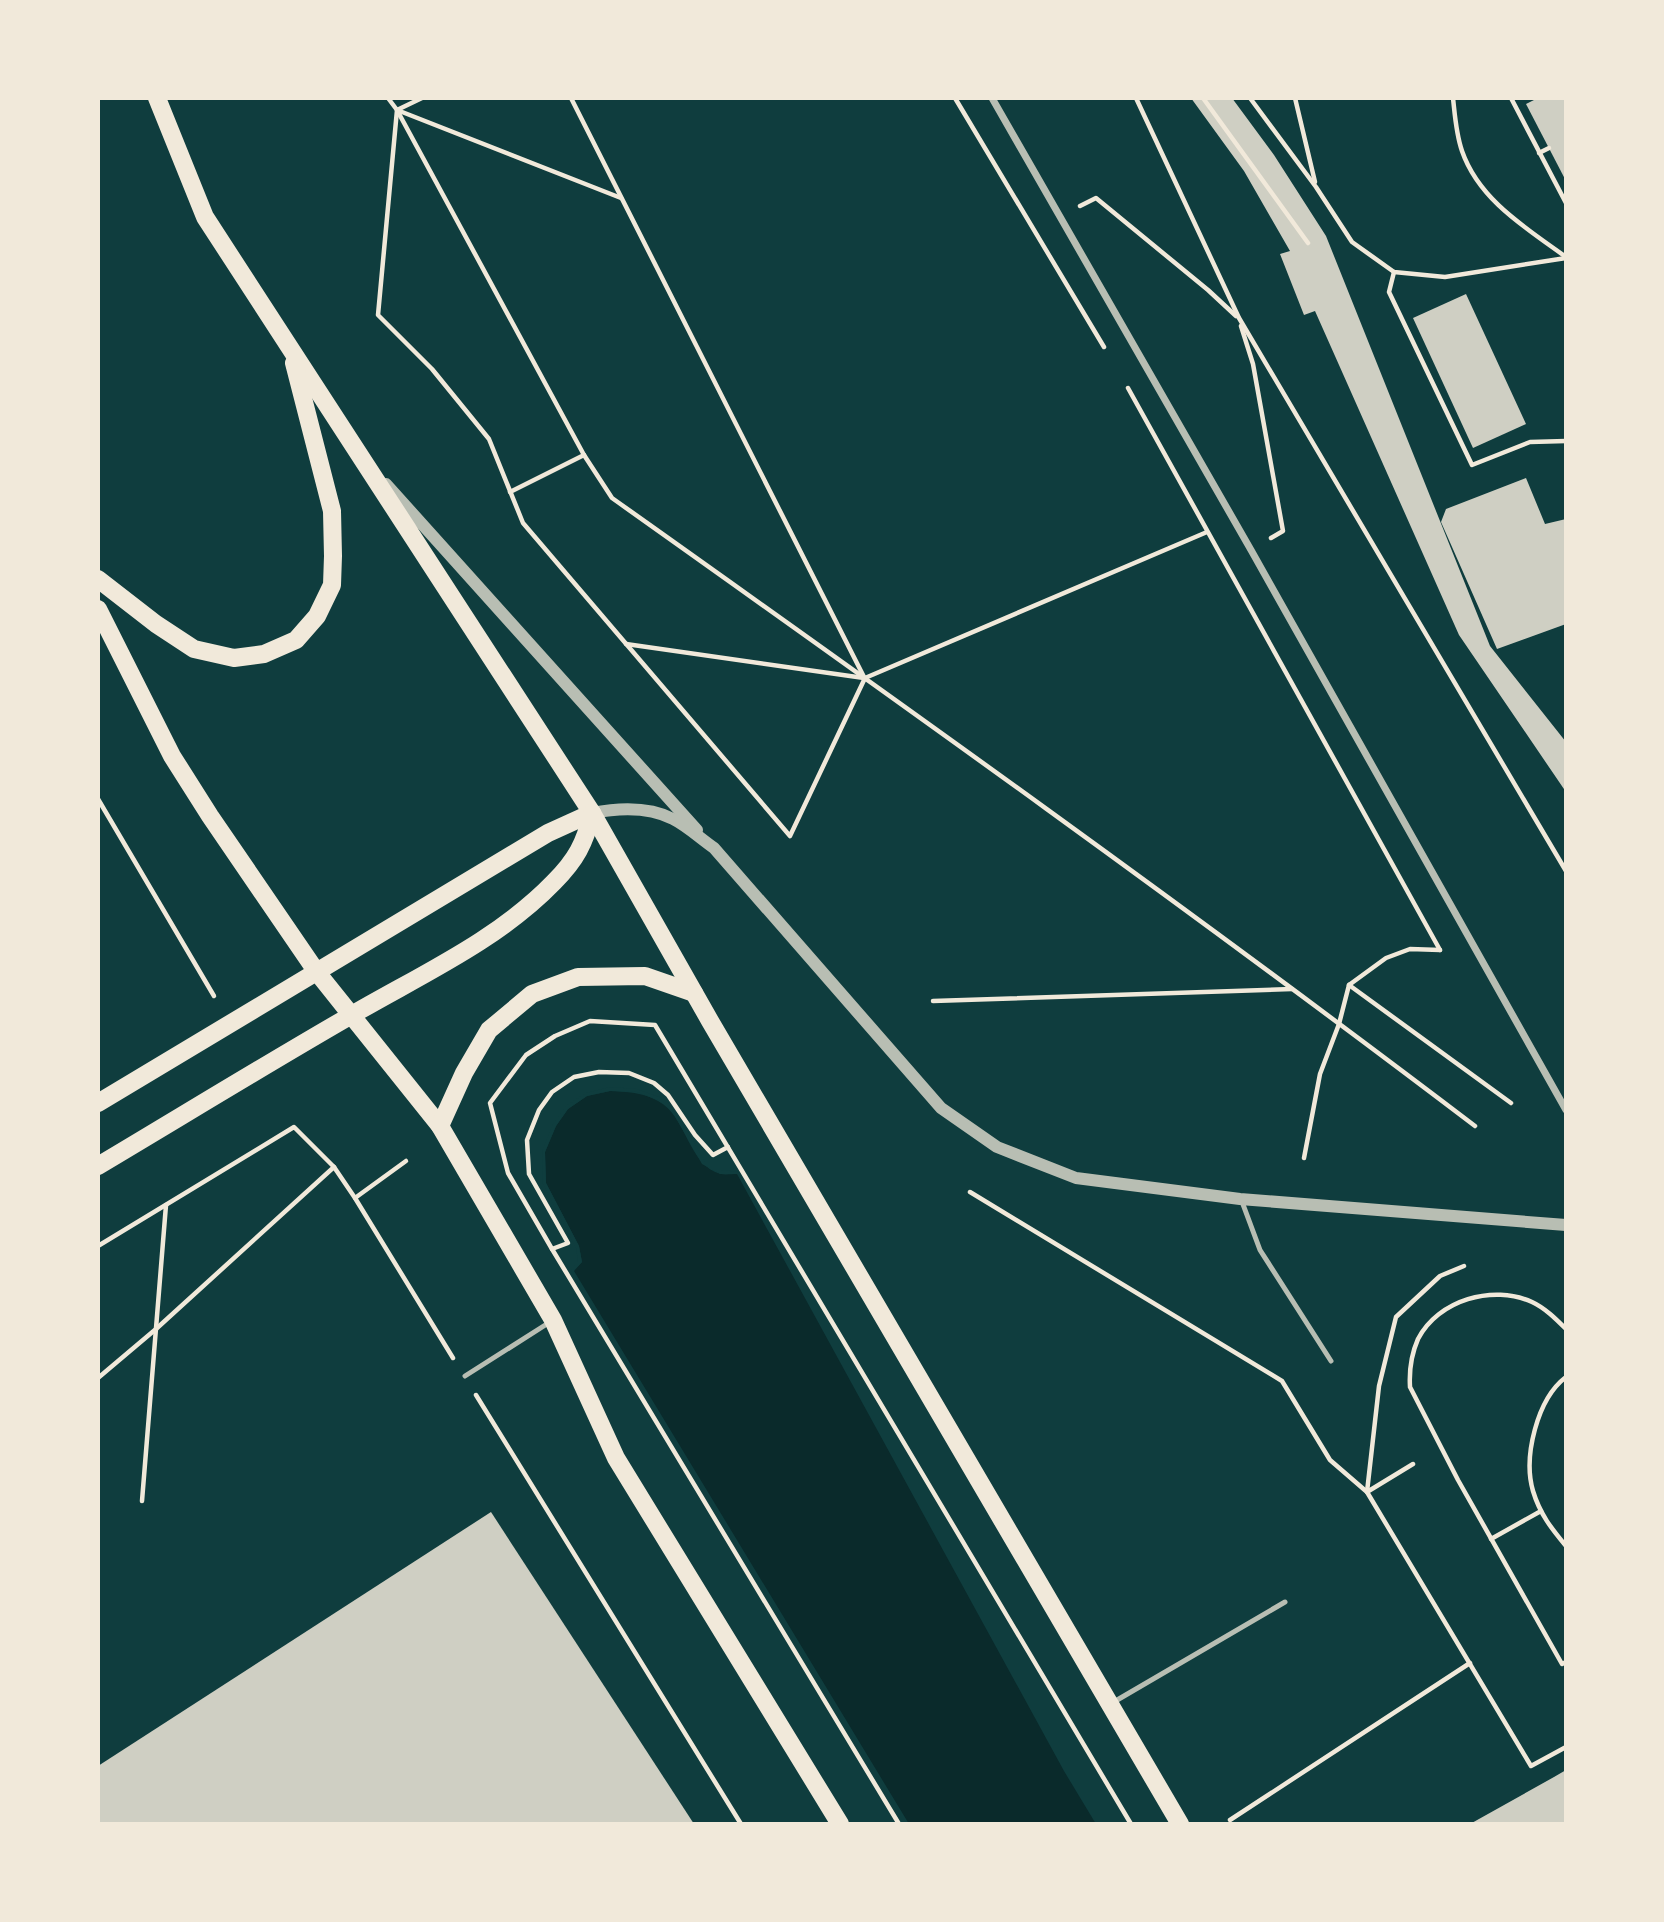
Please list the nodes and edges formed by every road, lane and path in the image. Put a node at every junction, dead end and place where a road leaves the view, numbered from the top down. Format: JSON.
{"nodes":[{"id":1,"x":157,"y":98,"type":"edge"},
{"id":2,"x":388,"y":98,"type":"edge"},
{"id":3,"x":422,"y":98,"type":"edge"},
{"id":4,"x":571,"y":98,"type":"edge"},
{"id":5,"x":955,"y":98,"type":"edge"},
{"id":6,"x":992,"y":98,"type":"edge"},
{"id":7,"x":1136,"y":98,"type":"edge"},
{"id":8,"x":1203,"y":98,"type":"edge"},
{"id":9,"x":1250,"y":98,"type":"edge"},
{"id":10,"x":1295,"y":98,"type":"edge"},
{"id":11,"x":1453,"y":98,"type":"edge"},
{"id":12,"x":1511,"y":98,"type":"edge"},
{"id":13,"x":397,"y":110,"type":"junction"},
{"id":14,"x":1549,"y":148,"type":"dead end"},
{"id":15,"x":1539,"y":153,"type":"junction"},
{"id":16,"x":1316,"y":187,"type":"junction"},
{"id":17,"x":621,"y":198,"type":"junction"},
{"id":18,"x":1096,"y":198,"type":"dead end"},
{"id":19,"x":1566,"y":203,"type":"edge"},
{"id":20,"x":1308,"y":243,"type":"dead end"},
{"id":21,"x":1566,"y":257,"type":"edge"},
{"id":22,"x":1394,"y":272,"type":"junction"},
{"id":23,"x":1239,"y":318,"type":"junction"},
{"id":24,"x":290,"y":349,"type":"junction"},
{"id":25,"x":1110,"y":357,"type":"dead end"},
{"id":26,"x":1123,"y":380,"type":"dead end"},
{"id":27,"x":1566,"y":441,"type":"edge"},
{"id":28,"x":584,"y":455,"type":"junction"},
{"id":29,"x":363,"y":458,"type":"junction"},
{"id":30,"x":510,"y":492,"type":"junction"},
{"id":31,"x":1283,"y":531,"type":"dead end"},
{"id":32,"x":1207,"y":532,"type":"junction"},
{"id":33,"x":98,"y":579,"type":"edge"},
{"id":34,"x":98,"y":609,"type":"edge"},
{"id":35,"x":626,"y":644,"type":"junction"},
{"id":36,"x":864,"y":678,"type":"junction"},
{"id":37,"x":98,"y":799,"type":"edge"},
{"id":38,"x":592,"y":813,"type":"junction"},
{"id":39,"x":714,"y":848,"type":"junction"},
{"id":40,"x":1566,"y":871,"type":"edge"},
{"id":41,"x":316,"y":971,"type":"junction"},
{"id":42,"x":1349,"y":985,"type":"junction"},
{"id":43,"x":1293,"y":989,"type":"junction"},
{"id":44,"x":694,"y":993,"type":"junction"},
{"id":45,"x":214,"y":996,"type":"dead end"},
{"id":46,"x":933,"y":1001,"type":"dead end"},
{"id":47,"x":351,"y":1015,"type":"junction"},
{"id":48,"x":1339,"y":1024,"type":"junction"},
{"id":49,"x":98,"y":1103,"type":"edge"},
{"id":50,"x":1511,"y":1103,"type":"dead end"},
{"id":51,"x":1566,"y":1110,"type":"edge"},
{"id":52,"x":440,"y":1126,"type":"junction"},
{"id":53,"x":1475,"y":1126,"type":"dead end"},
{"id":54,"x":728,"y":1147,"type":"junction"},
{"id":55,"x":1304,"y":1158,"type":"dead end"},
{"id":56,"x":406,"y":1161,"type":"dead end"},
{"id":57,"x":98,"y":1166,"type":"edge"},
{"id":58,"x":334,"y":1167,"type":"junction"},
{"id":59,"x":970,"y":1192,"type":"dead end"},
{"id":60,"x":355,"y":1198,"type":"junction"},
{"id":61,"x":1240,"y":1199,"type":"junction"},
{"id":62,"x":167,"y":1205,"type":"junction"},
{"id":63,"x":1566,"y":1225,"type":"edge"},
{"id":64,"x":98,"y":1246,"type":"edge"},
{"id":65,"x":552,"y":1249,"type":"junction"},
{"id":66,"x":1464,"y":1266,"type":"dead end"},
{"id":67,"x":553,"y":1320,"type":"junction"},
{"id":68,"x":156,"y":1329,"type":"junction"},
{"id":69,"x":1566,"y":1329,"type":"edge"},
{"id":70,"x":1331,"y":1361,"type":"dead end"},
{"id":71,"x":465,"y":1376,"type":"junction"},
{"id":72,"x":1566,"y":1377,"type":"edge"},
{"id":73,"x":98,"y":1378,"type":"edge"},
{"id":74,"x":1413,"y":1464,"type":"dead end"},
{"id":75,"x":1367,"y":1492,"type":"junction"},
{"id":76,"x":142,"y":1501,"type":"dead end"},
{"id":77,"x":1541,"y":1511,"type":"junction"},
{"id":78,"x":1492,"y":1539,"type":"junction"},
{"id":79,"x":1566,"y":1546,"type":"edge"},
{"id":80,"x":1285,"y":1602,"type":"dead end"},
{"id":81,"x":1566,"y":1662,"type":"edge"},
{"id":82,"x":1470,"y":1663,"type":"junction"},
{"id":83,"x":1110,"y":1704,"type":"junction"},
{"id":84,"x":1566,"y":1747,"type":"edge"},
{"id":85,"x":1230,"y":1820,"type":"dead end"},
{"id":86,"x":741,"y":1824,"type":"edge"},
{"id":87,"x":840,"y":1824,"type":"edge"},
{"id":88,"x":899,"y":1824,"type":"edge"},
{"id":89,"x":1131,"y":1824,"type":"edge"},
{"id":90,"x":1180,"y":1824,"type":"edge"}],
"edges":[{"from":1,"to":24,"type":"main road"},
{"from":2,"to":13,"type":"path"},
{"from":3,"to":13,"type":"path"},
{"from":4,"to":17,"type":"path"},
{"from":5,"to":25,"type":"path"},
{"from":6,"to":51,"type":"street"},
{"from":7,"to":23,"type":"path"},
{"from":8,"to":20,"type":"path"},
{"from":9,"to":16,"type":"path"},
{"from":10,"to":16,"type":"path"},
{"from":11,"to":21,"type":"path"},
{"from":12,"to":15,"type":"path"},
{"from":13,"to":17,"type":"path"},
{"from":13,"to":28,"type":"path"},
{"from":13,"to":30,"type":"path"},
{"from":14,"to":15,"type":"path"},
{"from":15,"to":19,"type":"path"},
{"from":16,"to":22,"type":"path"},
{"from":17,"to":36,"type":"path"},
{"from":18,"to":23,"type":"path"},
{"from":21,"to":22,"type":"path"},
{"from":22,"to":27,"type":"path"},
{"from":23,"to":31,"type":"path"},
{"from":23,"to":40,"type":"path"},
{"from":24,"to":29,"type":"main road"},
{"from":24,"to":33,"type":"main road"},
{"from":26,"to":32,"type":"path"},
{"from":28,"to":30,"type":"path"},
{"from":28,"to":36,"type":"path"},
{"from":29,"to":38,"type":"main road"},
{"from":29,"to":39,"type":"street"},
{"from":30,"to":35,"type":"path"},
{"from":32,"to":36,"type":"path"},
{"from":32,"to":42,"type":"path"},
{"from":34,"to":41,"type":"main road"},
{"from":35,"to":36,"type":"path"},
{"from":35,"to":36,"type":"path"},
{"from":36,"to":43,"type":"path"},
{"from":37,"to":45,"type":"path"},
{"from":38,"to":39,"type":"street"},
{"from":38,"to":41,"type":"main road"},
{"from":38,"to":44,"type":"main road"},
{"from":38,"to":47,"type":"main road"},
{"from":39,"to":61,"type":"street"},
{"from":41,"to":47,"type":"main road"},
{"from":41,"to":49,"type":"main road"},
{"from":42,"to":48,"type":"path"},
{"from":42,"to":50,"type":"path"},
{"from":43,"to":46,"type":"path"},
{"from":43,"to":48,"type":"path"},
{"from":44,"to":52,"type":"main road"},
{"from":44,"to":83,"type":"main road"},
{"from":47,"to":52,"type":"main road"},
{"from":47,"to":57,"type":"main road"},
{"from":48,"to":53,"type":"path"},
{"from":48,"to":55,"type":"path"},
{"from":52,"to":67,"type":"main road"},
{"from":54,"to":65,"type":"path"},
{"from":54,"to":65,"type":"path"},
{"from":54,"to":89,"type":"path"},
{"from":56,"to":60,"type":"path"},
{"from":58,"to":60,"type":"path"},
{"from":58,"to":62,"type":"path"},
{"from":58,"to":68,"type":"path"},
{"from":59,"to":75,"type":"path"},
{"from":60,"to":71,"type":"path"},
{"from":61,"to":63,"type":"street"},
{"from":61,"to":70,"type":"lane"},
{"from":62,"to":64,"type":"path"},
{"from":62,"to":68,"type":"path"},
{"from":65,"to":88,"type":"path"},
{"from":66,"to":75,"type":"path"},
{"from":67,"to":71,"type":"lane"},
{"from":67,"to":87,"type":"main road"},
{"from":68,"to":73,"type":"path"},
{"from":68,"to":76,"type":"path"},
{"from":69,"to":78,"type":"path"},
{"from":71,"to":86,"type":"path"},
{"from":72,"to":77,"type":"path"},
{"from":74,"to":75,"type":"path"},
{"from":75,"to":82,"type":"path"},
{"from":77,"to":78,"type":"path"},
{"from":77,"to":79,"type":"path"},
{"from":78,"to":81,"type":"path"},
{"from":80,"to":83,"type":"lane"},
{"from":82,"to":84,"type":"path"},
{"from":82,"to":85,"type":"path"},
{"from":83,"to":90,"type":"main road"}]}
